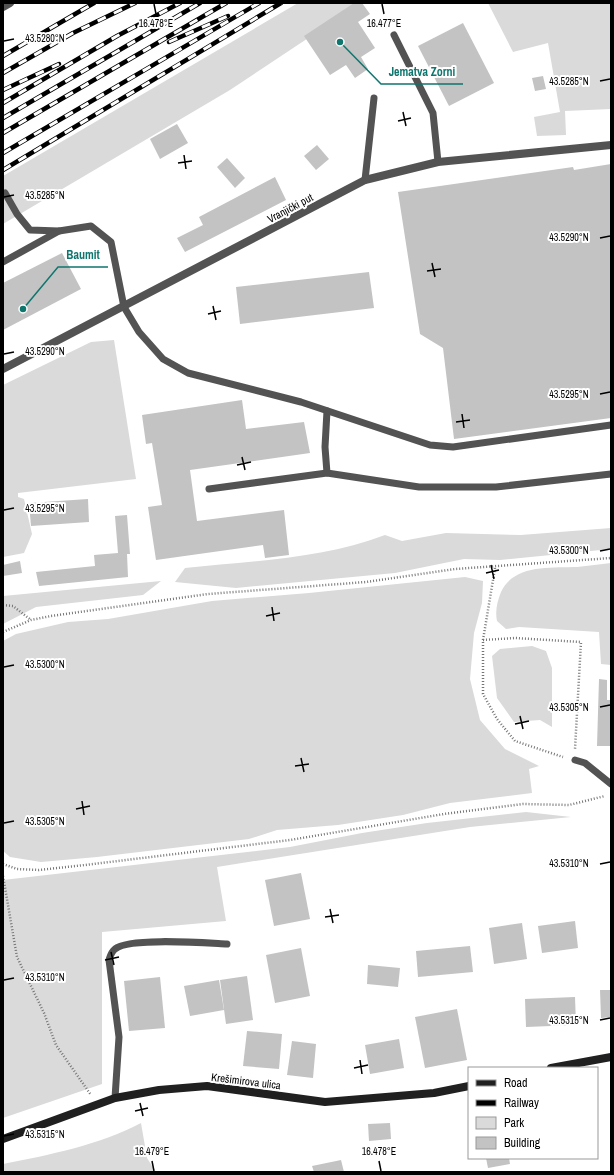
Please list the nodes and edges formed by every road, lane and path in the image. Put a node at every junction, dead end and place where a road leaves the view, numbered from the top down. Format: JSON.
{"nodes":[{"id":1,"x":10,"y":3,"type":"edge"},
{"id":2,"x":3,"y":7,"type":"edge"},
{"id":3,"x":394,"y":35,"type":"dead end"},
{"id":4,"x":374,"y":98,"type":"dead end"},
{"id":5,"x":611,"y":146,"type":"edge"},
{"id":6,"x":438,"y":162,"type":"junction"},
{"id":7,"x":365,"y":180,"type":"junction"},
{"id":8,"x":5,"y":193,"type":"dead end"},
{"id":9,"x":59,"y":231,"type":"junction"},
{"id":10,"x":3,"y":262,"type":"edge"},
{"id":11,"x":124,"y":307,"type":"junction"},
{"id":12,"x":3,"y":369,"type":"edge"},
{"id":13,"x":327,"y":411,"type":"junction"},
{"id":14,"x":611,"y":426,"type":"edge"},
{"id":15,"x":327,"y":473,"type":"junction"},
{"id":16,"x":611,"y":474,"type":"edge"},
{"id":17,"x":209,"y":489,"type":"dead end"},
{"id":18,"x":611,"y":558,"type":"edge"},
{"id":19,"x":495,"y":568,"type":"junction"},
{"id":20,"x":3,"y":605,"type":"edge"},
{"id":21,"x":31,"y":620,"type":"junction"},
{"id":22,"x":3,"y":632,"type":"edge"},
{"id":23,"x":483,"y":640,"type":"junction"},
{"id":24,"x":575,"y":760,"type":"junction"},
{"id":25,"x":611,"y":784,"type":"edge"},
{"id":26,"x":611,"y":794,"type":"edge"},
{"id":27,"x":3,"y":864,"type":"edge"},
{"id":28,"x":3,"y":876,"type":"edge"},
{"id":29,"x":227,"y":944,"type":"dead end"},
{"id":30,"x":611,"y":1057,"type":"edge"},
{"id":31,"x":556,"y":1067,"type":"edge"},
{"id":32,"x":468,"y":1086,"type":"edge"},
{"id":33,"x":115,"y":1098,"type":"junction"},
{"id":34,"x":97,"y":1104,"type":"junction"},
{"id":35,"x":3,"y":1139,"type":"edge"}],
"edges":[{"from":1,"to":2,"type":"street"},
{"from":3,"to":6,"type":"lane"},
{"from":4,"to":7,"type":"lane"},
{"from":5,"to":6,"type":"street","name":"Vranjički put"},
{"from":6,"to":7,"type":"street","name":"Vranjički put"},
{"from":7,"to":11,"type":"street","name":"Vranjički put"},
{"from":8,"to":9,"type":"lane"},
{"from":9,"to":10,"type":"lane"},
{"from":9,"to":11,"type":"lane"},
{"from":11,"to":12,"type":"street","name":"Vranjički put"},
{"from":11,"to":13,"type":"lane"},
{"from":13,"to":14,"type":"lane"},
{"from":13,"to":15,"type":"lane"},
{"from":15,"to":16,"type":"lane"},
{"from":15,"to":17,"type":"lane"},
{"from":18,"to":19,"type":"path"},
{"from":19,"to":21,"type":"path"},
{"from":19,"to":23,"type":"path"},
{"from":20,"to":21,"type":"path"},
{"from":21,"to":22,"type":"path"},
{"from":23,"to":24,"type":"path"},
{"from":23,"to":24,"type":"path"},
{"from":24,"to":25,"type":"lane"},
{"from":26,"to":27,"type":"path"},
{"from":28,"to":34,"type":"path"},
{"from":29,"to":33,"type":"lane"},
{"from":30,"to":31,"type":"main road"},
{"from":32,"to":33,"type":"main road","name":"Krešimirova ulica"},
{"from":33,"to":34,"type":"main road","name":"Krešimirova ulica"},
{"from":34,"to":35,"type":"main road","name":"Krešimirova ulica"}]}
